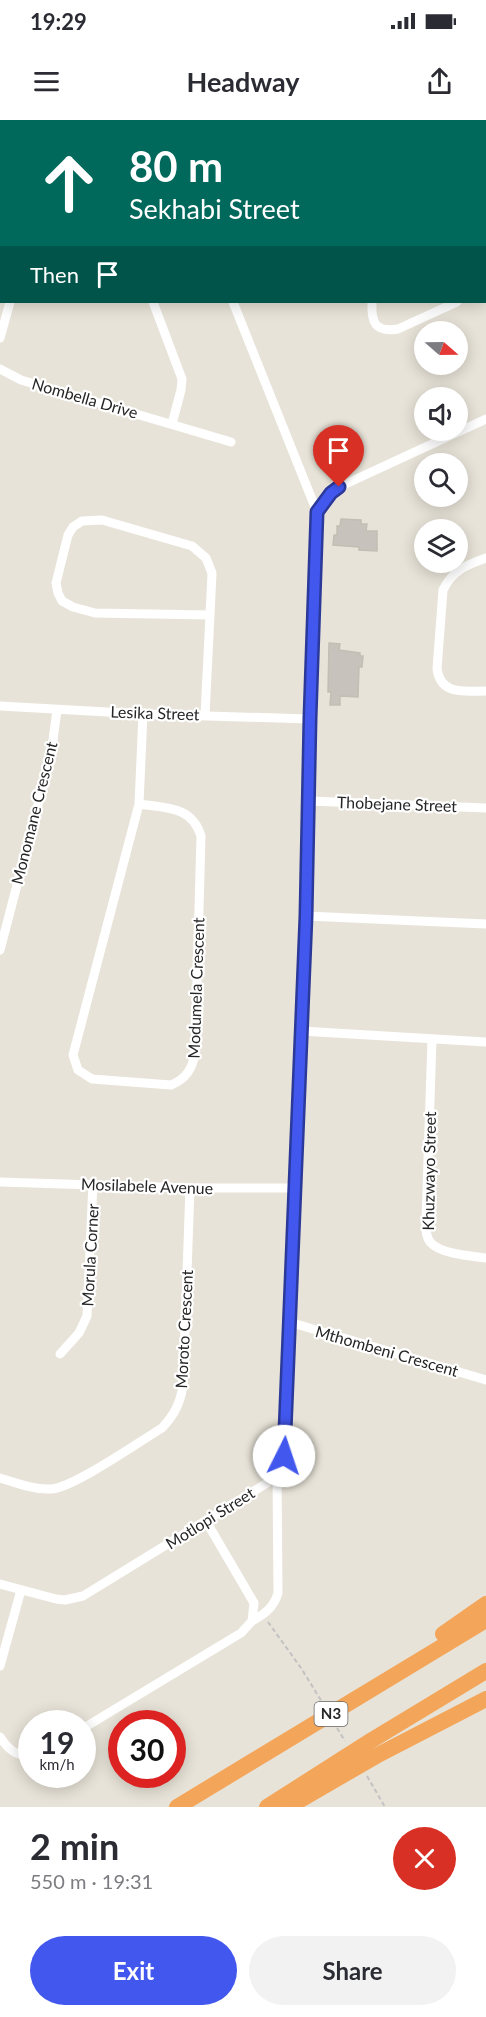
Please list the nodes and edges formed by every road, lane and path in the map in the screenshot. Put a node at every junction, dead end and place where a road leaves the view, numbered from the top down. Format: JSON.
{"nodes":[{"id":1,"x":10,"y":303,"type":"edge"},
{"id":2,"x":153,"y":303,"type":"edge"},
{"id":3,"x":233,"y":303,"type":"edge"},
{"id":4,"x":372,"y":303,"type":"edge"},
{"id":5,"x":456,"y":303,"type":"edge"},
{"id":6,"x":0,"y":338,"type":"edge"},
{"id":7,"x":0,"y":369,"type":"edge"},
{"id":8,"x":486,"y":419,"type":"edge"},
{"id":9,"x":172,"y":424,"type":"junction"},
{"id":10,"x":231,"y":442,"type":"dead end"},
{"id":11,"x":317,"y":512,"type":"junction"},
{"id":12,"x":486,"y":558,"type":"edge"},
{"id":13,"x":210,"y":615,"type":"junction"},
{"id":14,"x":486,"y":691,"type":"edge"},
{"id":15,"x":0,"y":706,"type":"edge"},
{"id":16,"x":57,"y":710,"type":"junction"},
{"id":17,"x":143,"y":714,"type":"junction"},
{"id":18,"x":205,"y":715,"type":"junction"},
{"id":19,"x":310,"y":718,"type":"junction"},
{"id":20,"x":309,"y":801,"type":"junction"},
{"id":21,"x":139,"y":804,"type":"junction"},
{"id":22,"x":486,"y":808,"type":"edge"},
{"id":23,"x":306,"y":916,"type":"junction"},
{"id":24,"x":486,"y":924,"type":"edge"},
{"id":25,"x":0,"y":950,"type":"edge"},
{"id":26,"x":301,"y":1031,"type":"junction"},
{"id":27,"x":432,"y":1040,"type":"junction"},
{"id":28,"x":486,"y":1042,"type":"edge"},
{"id":29,"x":0,"y":1182,"type":"edge"},
{"id":30,"x":93,"y":1184,"type":"junction"},
{"id":31,"x":190,"y":1188,"type":"junction"},
{"id":32,"x":294,"y":1188,"type":"junction"},
{"id":33,"x":486,"y":1258,"type":"edge"},
{"id":34,"x":289,"y":1322,"type":"junction"},
{"id":35,"x":60,"y":1354,"type":"dead end"},
{"id":36,"x":486,"y":1380,"type":"edge"},
{"id":37,"x":277,"y":1473,"type":"junction"},
{"id":38,"x":0,"y":1478,"type":"edge"},
{"id":39,"x":206,"y":1521,"type":"junction"},
{"id":40,"x":0,"y":1584,"type":"edge"},
{"id":41,"x":21,"y":1590,"type":"junction"},
{"id":42,"x":486,"y":1605,"type":"edge"},
{"id":43,"x":263,"y":1615,"type":"junction"},
{"id":44,"x":486,"y":1620,"type":"edge"},
{"id":45,"x":252,"y":1621,"type":"junction"},
{"id":46,"x":0,"y":1666,"type":"edge"},
{"id":47,"x":486,"y":1671,"type":"edge"},
{"id":48,"x":486,"y":1699,"type":"edge"},
{"id":49,"x":325,"y":1707,"type":"dead end"},
{"id":50,"x":96,"y":1721,"type":"edge"},
{"id":51,"x":337,"y":1727,"type":"dead end"},
{"id":52,"x":0,"y":1737,"type":"edge"},
{"id":53,"x":281,"y":1744,"type":"junction"},
{"id":54,"x":349,"y":1747,"type":"dead end"},
{"id":55,"x":18,"y":1754,"type":"edge"},
{"id":56,"x":367,"y":1777,"type":"dead end"},
{"id":57,"x":177,"y":1807,"type":"edge"},
{"id":58,"x":267,"y":1807,"type":"edge"},
{"id":59,"x":288,"y":1807,"type":"edge"},
{"id":60,"x":385,"y":1807,"type":"edge"}],
"edges":[{"from":1,"to":6,"type":"street"},
{"from":2,"to":9,"type":"street"},
{"from":3,"to":11,"type":"street"},
{"from":4,"to":5,"type":"street"},
{"from":7,"to":9,"type":"street","name":"Nombella Drive"},
{"from":8,"to":11,"type":"street"},
{"from":9,"to":10,"type":"street","name":"Nombella Drive"},
{"from":11,"to":19,"type":"street"},
{"from":12,"to":14,"type":"street"},
{"from":13,"to":13,"type":"street"},
{"from":13,"to":18,"type":"street"},
{"from":15,"to":16,"type":"street","name":"Lesika Street"},
{"from":16,"to":17,"type":"street","name":"Lesika Street"},
{"from":16,"to":25,"type":"street","name":"Monomane Crescent"},
{"from":17,"to":18,"type":"street","name":"Lesika Street"},
{"from":17,"to":21,"type":"street","name":"Modumela Crescent"},
{"from":18,"to":19,"type":"street","name":"Lesika Street"},
{"from":19,"to":20,"type":"street"},
{"from":20,"to":22,"type":"street","name":"Thobejane Street"},
{"from":20,"to":23,"type":"street"},
{"from":21,"to":21,"type":"street","name":"Modumela Crescent"},
{"from":23,"to":24,"type":"street"},
{"from":23,"to":26,"type":"street"},
{"from":26,"to":27,"type":"street"},
{"from":26,"to":32,"type":"street"},
{"from":27,"to":28,"type":"street"},
{"from":27,"to":33,"type":"street","name":"Khuzwayo Street"},
{"from":29,"to":30,"type":"street","name":"Mosilabele Avenue"},
{"from":30,"to":31,"type":"street","name":"Mosilabele Avenue"},
{"from":30,"to":35,"type":"street","name":"Morula Corner"},
{"from":31,"to":32,"type":"street","name":"Mosilabele Avenue"},
{"from":31,"to":38,"type":"street","name":"Moroto Crescent"},
{"from":32,"to":34,"type":"street"},
{"from":34,"to":36,"type":"street","name":"Mthombeni Crescent"},
{"from":34,"to":37,"type":"street"},
{"from":37,"to":39,"type":"street","name":"Motlopi Street"},
{"from":37,"to":43,"type":"street"},
{"from":39,"to":41,"type":"street","name":"Motlopi Street"},
{"from":39,"to":45,"type":"street"},
{"from":40,"to":41,"type":"street","name":"Motlopi Street"},
{"from":41,"to":46,"type":"street"},
{"from":42,"to":53,"type":"highway"},
{"from":43,"to":45,"type":"street"},
{"from":43,"to":49,"type":"path"},
{"from":44,"to":53,"type":"highway","number":"N3"},
{"from":45,"to":50,"type":"street"},
{"from":47,"to":58,"type":"highway"},
{"from":48,"to":59,"type":"highway"},
{"from":51,"to":54,"type":"path"},
{"from":52,"to":55,"type":"street"},
{"from":53,"to":57,"type":"highway","number":"N3"},
{"from":56,"to":60,"type":"path"}]}
